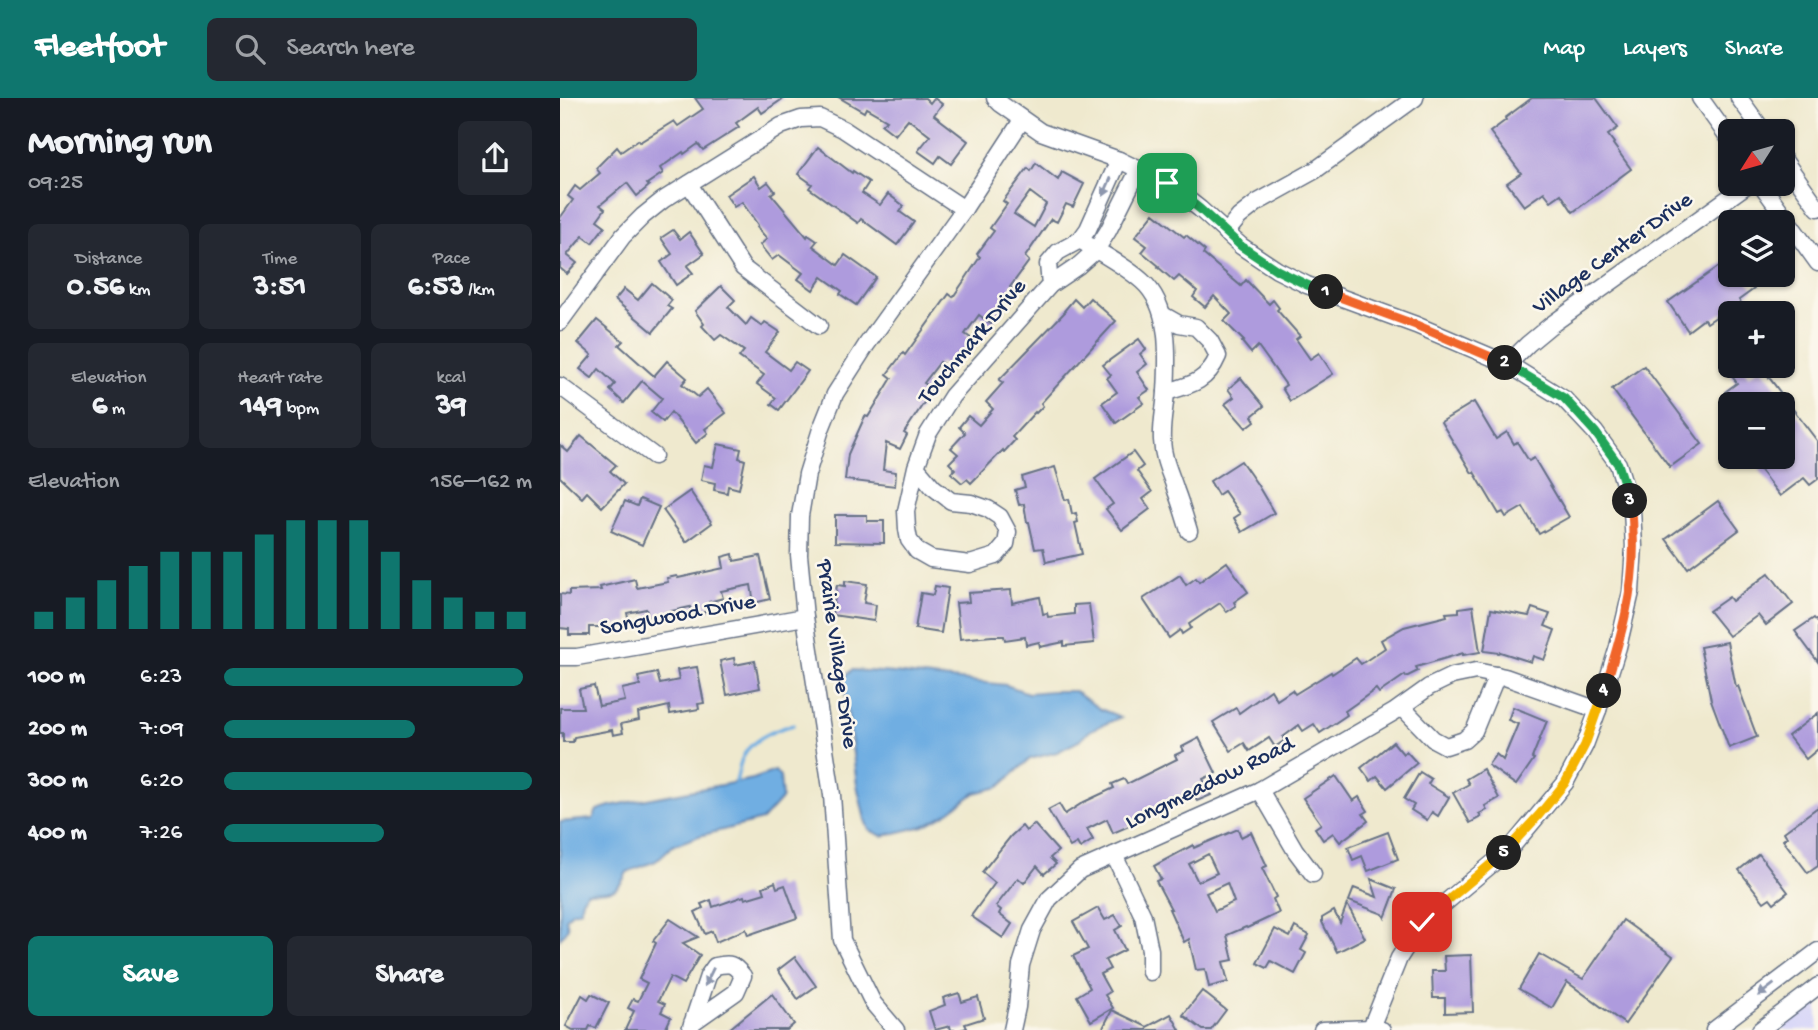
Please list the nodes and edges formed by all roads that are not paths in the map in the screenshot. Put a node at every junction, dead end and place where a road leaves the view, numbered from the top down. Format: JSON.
{"nodes":[{"id":1,"x":995,"y":98,"type":"edge"},
{"id":2,"x":1415,"y":98,"type":"edge"},
{"id":3,"x":1700,"y":98,"type":"edge"},
{"id":4,"x":1739,"y":98,"type":"edge"},
{"id":5,"x":1754,"y":119,"type":"edge"},
{"id":6,"x":1022,"y":120,"type":"junction"},
{"id":7,"x":1718,"y":123,"type":"edge"},
{"id":8,"x":1119,"y":160,"type":"junction"},
{"id":9,"x":1139,"y":169,"type":"junction"},
{"id":10,"x":1796,"y":177,"type":"edge"},
{"id":11,"x":689,"y":184,"type":"junction"},
{"id":12,"x":1731,"y":196,"type":"edge"},
{"id":13,"x":1770,"y":196,"type":"edge"},
{"id":14,"x":1818,"y":208,"type":"edge"},
{"id":15,"x":964,"y":209,"type":"junction"},
{"id":16,"x":1095,"y":214,"type":"junction"},
{"id":17,"x":1112,"y":223,"type":"junction"},
{"id":18,"x":1226,"y":233,"type":"junction"},
{"id":19,"x":1080,"y":240,"type":"junction"},
{"id":20,"x":1096,"y":250,"type":"junction"},
{"id":21,"x":1818,"y":263,"type":"edge"},
{"id":22,"x":1050,"y":285,"type":"junction"},
{"id":23,"x":1163,"y":315,"type":"junction"},
{"id":24,"x":560,"y":321,"type":"edge"},
{"id":25,"x":819,"y":326,"type":"dead end"},
{"id":26,"x":1508,"y":364,"type":"junction"},
{"id":27,"x":560,"y":386,"type":"edge"},
{"id":28,"x":1166,"y":392,"type":"junction"},
{"id":29,"x":654,"y":456,"type":"dead end"},
{"id":30,"x":916,"y":467,"type":"junction"},
{"id":31,"x":1189,"y":531,"type":"dead end"},
{"id":32,"x":805,"y":617,"type":"junction"},
{"id":33,"x":560,"y":657,"type":"edge"},
{"id":34,"x":1497,"y":675,"type":"junction"},
{"id":35,"x":1402,"y":707,"type":"junction"},
{"id":36,"x":1598,"y":710,"type":"junction"},
{"id":37,"x":1260,"y":790,"type":"junction"},
{"id":38,"x":1114,"y":855,"type":"junction"},
{"id":39,"x":1313,"y":874,"type":"dead end"},
{"id":40,"x":1818,"y":951,"type":"edge"},
{"id":41,"x":1150,"y":972,"type":"dead end"},
{"id":42,"x":1818,"y":986,"type":"edge"},
{"id":43,"x":1375,"y":1029,"type":"edge"},
{"id":44,"x":896,"y":1030,"type":"edge"},
{"id":45,"x":1012,"y":1030,"type":"edge"},
{"id":46,"x":1322,"y":1030,"type":"edge"},
{"id":47,"x":1714,"y":1030,"type":"edge"},
{"id":48,"x":1759,"y":1030,"type":"edge"}],
"edges":[{"from":1,"to":6,"type":"street"},
{"from":2,"to":18,"type":"street"},
{"from":3,"to":7,"type":"street"},
{"from":4,"to":5,"type":"street"},
{"from":6,"to":8,"type":"street"},
{"from":6,"to":15,"type":"street","name":"Prairie Village Drive"},
{"from":8,"to":9,"type":"street"},
{"from":8,"to":16,"type":"street","name":"Touchmark Drive","one_way":true},
{"from":9,"to":17,"type":"street","name":"Touchmark Drive"},
{"from":9,"to":18,"type":"street"},
{"from":10,"to":14,"type":"street"},
{"from":11,"to":15,"type":"street"},
{"from":11,"to":24,"type":"street"},
{"from":11,"to":25,"type":"street"},
{"from":12,"to":26,"type":"street","name":"Village Center Drive"},
{"from":13,"to":21,"type":"street"},
{"from":15,"to":32,"type":"street","name":"Prairie Village Drive"},
{"from":16,"to":17,"type":"street"},
{"from":16,"to":19,"type":"street","name":"Touchmark Drive"},
{"from":17,"to":20,"type":"street","name":"Touchmark Drive"},
{"from":18,"to":26,"type":"street"},
{"from":19,"to":20,"type":"street"},
{"from":19,"to":22,"type":"street","name":"Touchmark Drive"},
{"from":20,"to":22,"type":"street","name":"Touchmark Drive"},
{"from":20,"to":23,"type":"street"},
{"from":22,"to":30,"type":"street","name":"Touchmark Drive"},
{"from":23,"to":28,"type":"street"},
{"from":23,"to":28,"type":"street"},
{"from":26,"to":36,"type":"street"},
{"from":27,"to":29,"type":"street"},
{"from":28,"to":31,"type":"street"},
{"from":30,"to":30,"type":"street","name":"Touchmark Drive"},
{"from":32,"to":33,"type":"street","name":"Songwood Drive"},
{"from":32,"to":44,"type":"street","name":"Prairie Village Drive"},
{"from":34,"to":35,"type":"street","name":"Longmeadow Road"},
{"from":34,"to":35,"type":"street"},
{"from":34,"to":36,"type":"street","name":"Longmeadow Road"},
{"from":35,"to":37,"type":"street","name":"Longmeadow Road"},
{"from":36,"to":43,"type":"street"},
{"from":37,"to":38,"type":"street","name":"Longmeadow Road"},
{"from":37,"to":39,"type":"street"},
{"from":38,"to":41,"type":"street"},
{"from":38,"to":45,"type":"street","name":"Longmeadow Road"},
{"from":40,"to":47,"type":"street","one_way":true},
{"from":42,"to":48,"type":"street"},
{"from":43,"to":46,"type":"street"}]}
